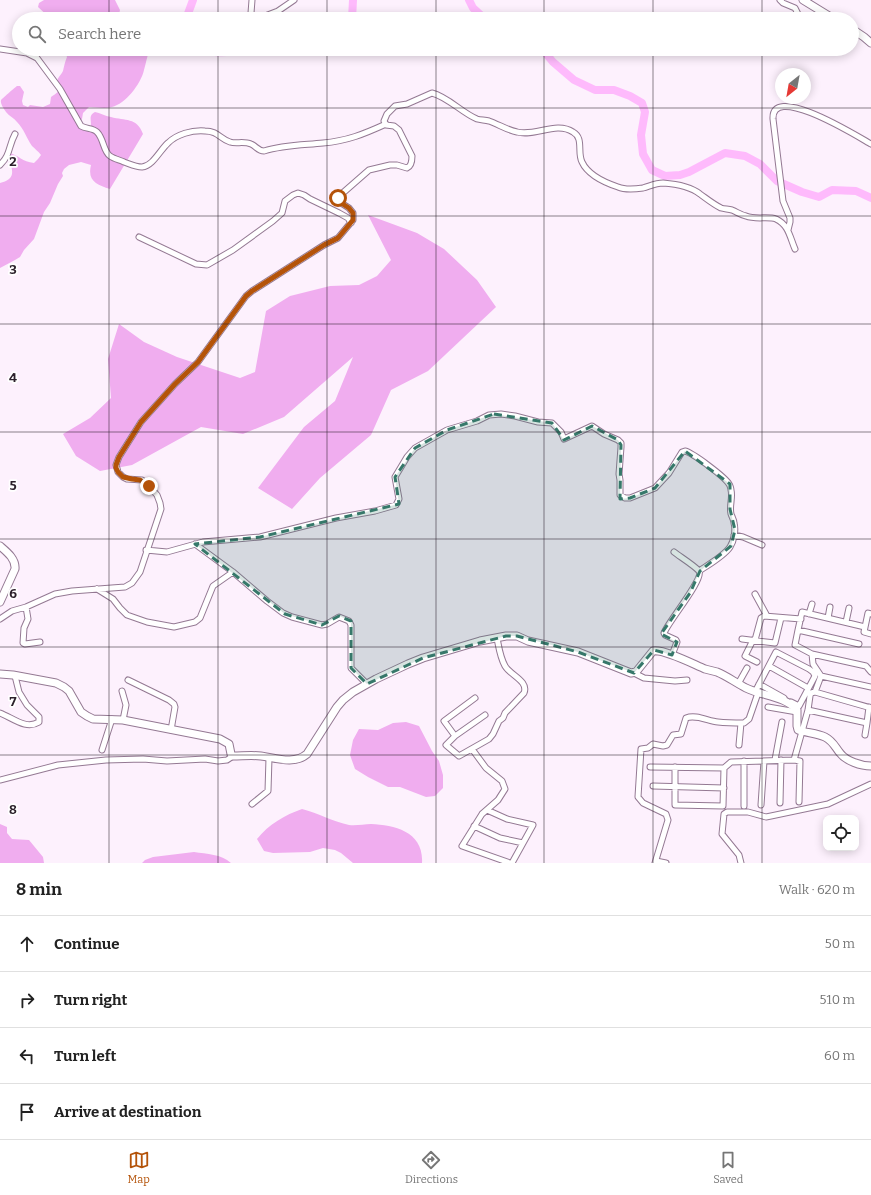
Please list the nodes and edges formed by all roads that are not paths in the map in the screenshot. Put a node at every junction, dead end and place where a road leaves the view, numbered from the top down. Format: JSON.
{"nodes":[{"id":1,"x":252,"y":0,"type":"edge"},
{"id":2,"x":294,"y":0,"type":"edge"},
{"id":3,"x":780,"y":0,"type":"edge"},
{"id":4,"x":803,"y":0,"type":"edge"},
{"id":5,"x":251,"y":12,"type":"edge"},
{"id":6,"x":274,"y":12,"type":"edge"},
{"id":7,"x":797,"y":12,"type":"edge"},
{"id":8,"x":823,"y":12,"type":"edge"},
{"id":9,"x":859,"y":34,"type":"edge"},
{"id":10,"x":871,"y":43,"type":"edge"},
{"id":11,"x":0,"y":49,"type":"edge"},
{"id":12,"x":12,"y":51,"type":"edge"},
{"id":13,"x":33,"y":56,"type":"edge"},
{"id":14,"x":386,"y":124,"type":"junction"},
{"id":15,"x":16,"y":134,"type":"dead end"},
{"id":16,"x":871,"y":144,"type":"edge"},
{"id":17,"x":0,"y":165,"type":"edge"},
{"id":18,"x":350,"y":223,"type":"junction"},
{"id":19,"x":788,"y":230,"type":"junction"},
{"id":20,"x":139,"y":237,"type":"dead end"},
{"id":21,"x":795,"y":249,"type":"dead end"},
{"id":22,"x":734,"y":535,"type":"junction"},
{"id":23,"x":195,"y":544,"type":"junction"},
{"id":24,"x":762,"y":545,"type":"dead end"},
{"id":25,"x":0,"y":546,"type":"edge"},
{"id":26,"x":146,"y":550,"type":"junction"},
{"id":27,"x":3,"y":552,"type":"edge"},
{"id":28,"x":674,"y":552,"type":"dead end"},
{"id":29,"x":699,"y":571,"type":"junction"},
{"id":30,"x":233,"y":572,"type":"junction"},
{"id":31,"x":97,"y":589,"type":"junction"},
{"id":32,"x":755,"y":594,"type":"dead end"},
{"id":33,"x":0,"y":602,"type":"edge"},
{"id":34,"x":812,"y":604,"type":"dead end"},
{"id":35,"x":26,"y":607,"type":"junction"},
{"id":36,"x":830,"y":607,"type":"dead end"},
{"id":37,"x":849,"y":608,"type":"dead end"},
{"id":38,"x":810,"y":614,"type":"junction"},
{"id":39,"x":871,"y":614,"type":"edge"},
{"id":40,"x":767,"y":616,"type":"junction"},
{"id":41,"x":781,"y":618,"type":"junction"},
{"id":42,"x":828,"y":618,"type":"junction"},
{"id":43,"x":0,"y":619,"type":"edge"},
{"id":44,"x":801,"y":620,"type":"junction"},
{"id":45,"x":846,"y":622,"type":"junction"},
{"id":46,"x":865,"y":627,"type":"junction"},
{"id":47,"x":798,"y":630,"type":"junction"},
{"id":48,"x":871,"y":634,"type":"edge"},
{"id":49,"x":497,"y":638,"type":"junction"},
{"id":50,"x":742,"y":638,"type":"dead end"},
{"id":51,"x":754,"y":640,"type":"junction"},
{"id":52,"x":40,"y":642,"type":"dead end"},
{"id":53,"x":858,"y":644,"type":"dead end"},
{"id":54,"x":812,"y":654,"type":"junction"},
{"id":55,"x":672,"y":655,"type":"junction"},
{"id":56,"x":757,"y":662,"type":"dead end"},
{"id":57,"x":769,"y":666,"type":"junction"},
{"id":58,"x":747,"y":668,"type":"dead end"},
{"id":59,"x":871,"y":672,"type":"edge"},
{"id":60,"x":634,"y":673,"type":"junction"},
{"id":61,"x":0,"y":674,"type":"edge"},
{"id":62,"x":14,"y":676,"type":"junction"},
{"id":63,"x":821,"y":676,"type":"junction"},
{"id":64,"x":128,"y":680,"type":"dead end"},
{"id":65,"x":687,"y":680,"type":"dead end"},
{"id":66,"x":367,"y":684,"type":"junction"},
{"id":67,"x":738,"y":684,"type":"junction"},
{"id":68,"x":759,"y":684,"type":"junction"},
{"id":69,"x":871,"y":687,"type":"edge"},
{"id":70,"x":808,"y":688,"type":"junction"},
{"id":71,"x":122,"y":691,"type":"dead end"},
{"id":72,"x":756,"y":692,"type":"junction"},
{"id":73,"x":815,"y":692,"type":"junction"},
{"id":74,"x":475,"y":698,"type":"dead end"},
{"id":75,"x":768,"y":707,"type":"dead end"},
{"id":76,"x":870,"y":707,"type":"edge"},
{"id":77,"x":808,"y":710,"type":"junction"},
{"id":78,"x":797,"y":712,"type":"junction"},
{"id":79,"x":0,"y":713,"type":"edge"},
{"id":80,"x":485,"y":715,"type":"dead end"},
{"id":81,"x":112,"y":719,"type":"junction"},
{"id":82,"x":123,"y":720,"type":"junction"},
{"id":83,"x":782,"y":722,"type":"dead end"},
{"id":84,"x":740,"y":723,"type":"junction"},
{"id":85,"x":867,"y":723,"type":"junction"},
{"id":86,"x":171,"y":730,"type":"junction"},
{"id":87,"x":802,"y":731,"type":"junction"},
{"id":88,"x":454,"y":736,"type":"junction"},
{"id":89,"x":865,"y":736,"type":"dead end"},
{"id":90,"x":739,"y":745,"type":"dead end"},
{"id":91,"x":472,"y":749,"type":"junction"},
{"id":92,"x":102,"y":750,"type":"dead end"},
{"id":93,"x":233,"y":756,"type":"junction"},
{"id":94,"x":269,"y":758,"type":"junction"},
{"id":95,"x":778,"y":760,"type":"junction"},
{"id":96,"x":794,"y":760,"type":"junction"},
{"id":97,"x":744,"y":761,"type":"junction"},
{"id":98,"x":764,"y":761,"type":"junction"},
{"id":99,"x":871,"y":766,"type":"edge"},
{"id":100,"x":650,"y":767,"type":"dead end"},
{"id":101,"x":675,"y":768,"type":"junction"},
{"id":102,"x":724,"y":768,"type":"junction"},
{"id":103,"x":0,"y":780,"type":"edge"},
{"id":104,"x":871,"y":784,"type":"edge"},
{"id":105,"x":653,"y":786,"type":"dead end"},
{"id":106,"x":675,"y":786,"type":"junction"},
{"id":107,"x":724,"y":788,"type":"junction"},
{"id":108,"x":799,"y":802,"type":"dead end"},
{"id":109,"x":780,"y":803,"type":"dead end"},
{"id":110,"x":252,"y":804,"type":"dead end"},
{"id":111,"x":761,"y":805,"type":"dead end"},
{"id":112,"x":744,"y":806,"type":"dead end"},
{"id":113,"x":487,"y":810,"type":"junction"},
{"id":114,"x":474,"y":826,"type":"junction"},
{"id":115,"x":523,"y":843,"type":"junction"},
{"id":116,"x":656,"y":862,"type":"edge"},
{"id":117,"x":511,"y":863,"type":"edge"},
{"id":118,"x":666,"y":863,"type":"edge"},
{"id":119,"x":741,"y":863,"type":"edge"}],
"edges":[{"from":1,"to":5,"type":"street"},
{"from":2,"to":6,"type":"street"},
{"from":3,"to":7,"type":"street"},
{"from":4,"to":8,"type":"street"},
{"from":9,"to":10,"type":"street"},
{"from":11,"to":12,"type":"street"},
{"from":13,"to":14,"type":"street"},
{"from":14,"to":18,"type":"street"},
{"from":14,"to":19,"type":"street"},
{"from":15,"to":17,"type":"street"},
{"from":16,"to":19,"type":"street"},
{"from":18,"to":20,"type":"street"},
{"from":18,"to":26,"type":"street"},
{"from":19,"to":21,"type":"street"},
{"from":22,"to":23,"type":"street"},
{"from":22,"to":24,"type":"street"},
{"from":22,"to":29,"type":"street"},
{"from":23,"to":26,"type":"street"},
{"from":23,"to":30,"type":"street"},
{"from":25,"to":27,"type":"street"},
{"from":26,"to":31,"type":"street"},
{"from":27,"to":33,"type":"street"},
{"from":28,"to":29,"type":"street"},
{"from":29,"to":55,"type":"street"},
{"from":30,"to":31,"type":"street"},
{"from":30,"to":66,"type":"street"},
{"from":31,"to":35,"type":"street"},
{"from":32,"to":40,"type":"street"},
{"from":34,"to":38,"type":"street"},
{"from":35,"to":43,"type":"street"},
{"from":35,"to":52,"type":"street"},
{"from":36,"to":42,"type":"street"},
{"from":37,"to":45,"type":"street"},
{"from":38,"to":42,"type":"street"},
{"from":38,"to":44,"type":"street"},
{"from":39,"to":46,"type":"street"},
{"from":40,"to":41,"type":"street"},
{"from":40,"to":51,"type":"street"},
{"from":41,"to":44,"type":"street"},
{"from":41,"to":51,"type":"street"},
{"from":42,"to":45,"type":"street"},
{"from":44,"to":47,"type":"street"},
{"from":45,"to":46,"type":"street"},
{"from":46,"to":48,"type":"street"},
{"from":47,"to":53,"type":"street"},
{"from":47,"to":54,"type":"street"},
{"from":49,"to":60,"type":"street"},
{"from":49,"to":66,"type":"street"},
{"from":49,"to":91,"type":"street"},
{"from":50,"to":51,"type":"street"},
{"from":51,"to":56,"type":"street"},
{"from":54,"to":59,"type":"street"},
{"from":54,"to":63,"type":"street"},
{"from":55,"to":60,"type":"street"},
{"from":55,"to":67,"type":"street"},
{"from":57,"to":68,"type":"street"},
{"from":57,"to":70,"type":"street"},
{"from":57,"to":70,"type":"street"},
{"from":58,"to":67,"type":"street"},
{"from":60,"to":65,"type":"street"},
{"from":61,"to":62,"type":"street"},
{"from":62,"to":79,"type":"street"},
{"from":62,"to":81,"type":"street"},
{"from":63,"to":69,"type":"street"},
{"from":63,"to":73,"type":"street"},
{"from":64,"to":86,"type":"street"},
{"from":66,"to":94,"type":"street"},
{"from":67,"to":72,"type":"street"},
{"from":68,"to":70,"type":"street"},
{"from":68,"to":72,"type":"street"},
{"from":71,"to":82,"type":"street"},
{"from":72,"to":78,"type":"street"},
{"from":72,"to":84,"type":"street"},
{"from":73,"to":76,"type":"street"},
{"from":73,"to":77,"type":"street"},
{"from":74,"to":88,"type":"street"},
{"from":75,"to":78,"type":"street"},
{"from":76,"to":85,"type":"street"},
{"from":77,"to":85,"type":"street"},
{"from":77,"to":87,"type":"street"},
{"from":78,"to":87,"type":"street"},
{"from":80,"to":88,"type":"street"},
{"from":81,"to":82,"type":"street"},
{"from":81,"to":92,"type":"street"},
{"from":82,"to":86,"type":"street"},
{"from":83,"to":95,"type":"street"},
{"from":84,"to":90,"type":"street"},
{"from":84,"to":116,"type":"street"},
{"from":85,"to":89,"type":"street"},
{"from":86,"to":93,"type":"street"},
{"from":87,"to":96,"type":"street"},
{"from":87,"to":99,"type":"street"},
{"from":88,"to":91,"type":"street"},
{"from":91,"to":113,"type":"street"},
{"from":93,"to":94,"type":"street"},
{"from":93,"to":103,"type":"street"},
{"from":94,"to":110,"type":"street"},
{"from":95,"to":96,"type":"street"},
{"from":95,"to":98,"type":"street"},
{"from":95,"to":109,"type":"street"},
{"from":96,"to":108,"type":"street"},
{"from":97,"to":98,"type":"street"},
{"from":97,"to":102,"type":"street"},
{"from":97,"to":112,"type":"street"},
{"from":98,"to":111,"type":"street"},
{"from":100,"to":101,"type":"street"},
{"from":101,"to":102,"type":"street"},
{"from":101,"to":106,"type":"street"},
{"from":102,"to":107,"type":"street"},
{"from":104,"to":119,"type":"street"},
{"from":105,"to":106,"type":"street"},
{"from":106,"to":107,"type":"street"},
{"from":106,"to":107,"type":"street"},
{"from":113,"to":114,"type":"street"},
{"from":113,"to":115,"type":"street"},
{"from":114,"to":115,"type":"street"},
{"from":114,"to":117,"type":"street"},
{"from":115,"to":117,"type":"street"},
{"from":116,"to":118,"type":"street"}]}
